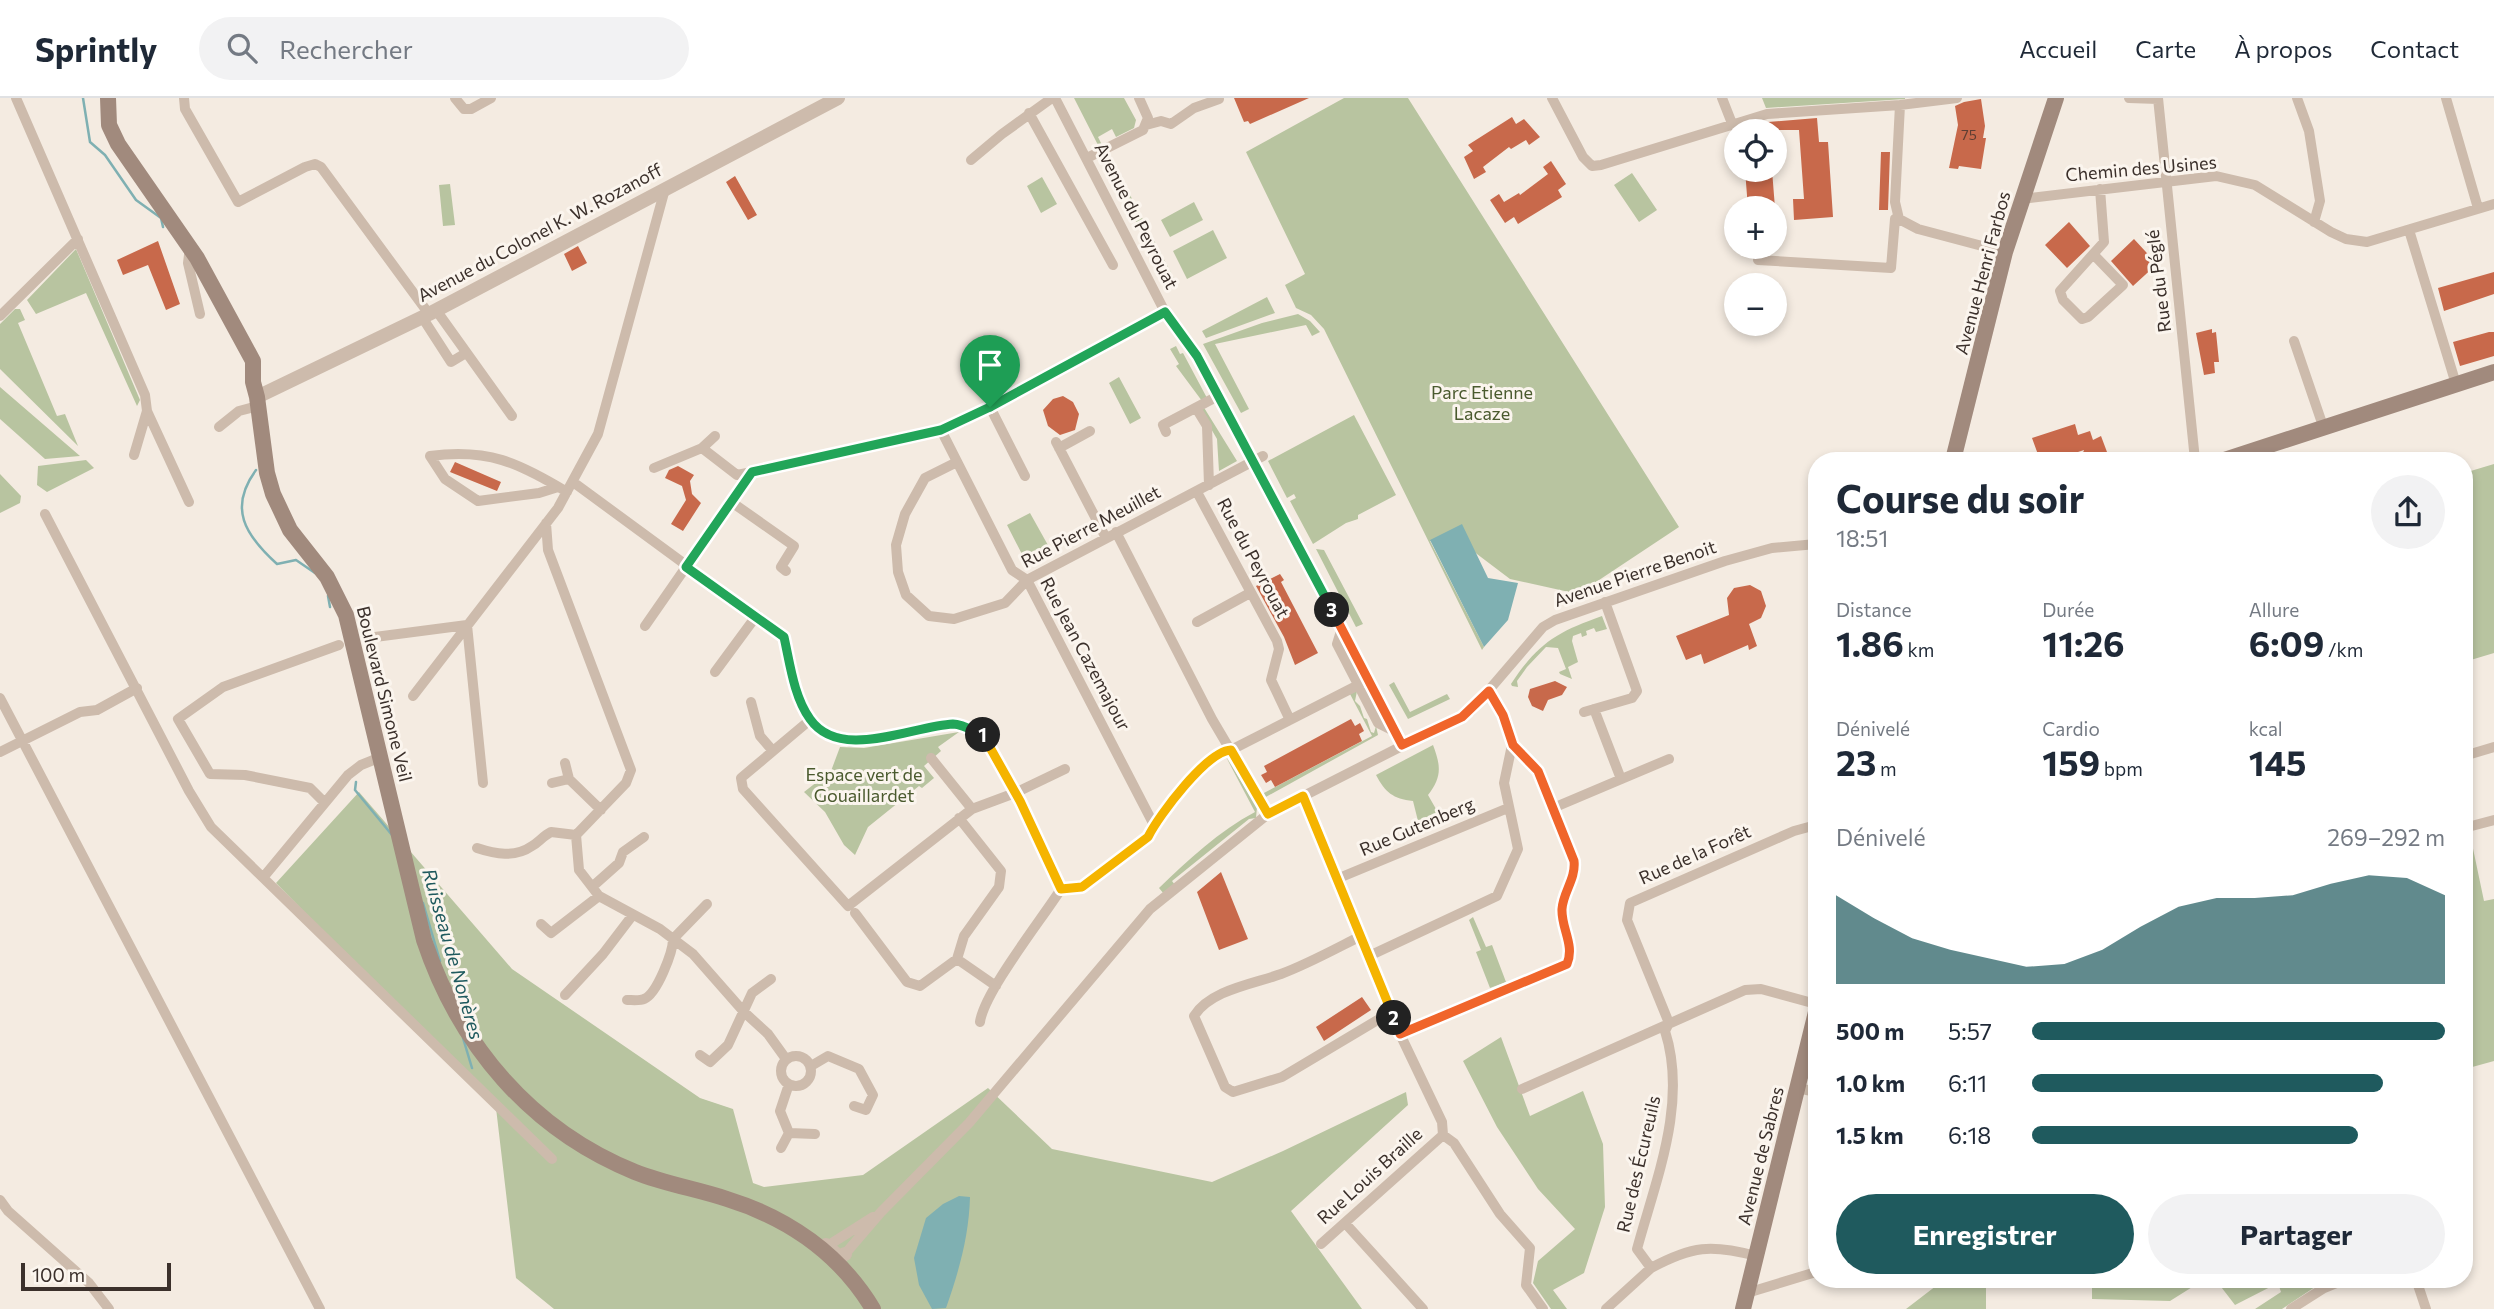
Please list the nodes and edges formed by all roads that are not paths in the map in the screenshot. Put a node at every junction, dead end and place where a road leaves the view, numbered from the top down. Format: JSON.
{"nodes":[{"id":1,"x":16,"y":98,"type":"edge"},
{"id":2,"x":108,"y":98,"type":"edge"},
{"id":3,"x":184,"y":98,"type":"edge"},
{"id":4,"x":455,"y":98,"type":"edge"},
{"id":5,"x":491,"y":98,"type":"edge"},
{"id":6,"x":838,"y":98,"type":"edge"},
{"id":7,"x":1053,"y":98,"type":"edge"},
{"id":8,"x":1139,"y":98,"type":"edge"},
{"id":9,"x":1552,"y":98,"type":"edge"},
{"id":10,"x":1722,"y":98,"type":"edge"},
{"id":11,"x":1957,"y":98,"type":"edge"},
{"id":12,"x":2056,"y":98,"type":"edge"},
{"id":13,"x":2129,"y":98,"type":"edge"},
{"id":14,"x":2297,"y":98,"type":"edge"},
{"id":15,"x":2446,"y":98,"type":"edge"},
{"id":16,"x":1219,"y":99,"type":"edge"},
{"id":17,"x":2158,"y":99,"type":"edge"},
{"id":18,"x":1900,"y":105,"type":"junction"},
{"id":19,"x":1029,"y":113,"type":"junction"},
{"id":20,"x":1730,"y":119,"type":"edge"},
{"id":21,"x":1753,"y":119,"type":"edge"},
{"id":22,"x":1146,"y":125,"type":"junction"},
{"id":23,"x":1724,"y":129,"type":"edge"},
{"id":24,"x":1087,"y":158,"type":"junction"},
{"id":25,"x":971,"y":160,"type":"dead end"},
{"id":26,"x":2165,"y":182,"type":"junction"},
{"id":27,"x":665,"y":189,"type":"junction"},
{"id":28,"x":2100,"y":189,"type":"junction"},
{"id":29,"x":2022,"y":199,"type":"junction"},
{"id":30,"x":2494,"y":204,"type":"edge"},
{"id":31,"x":2478,"y":208,"type":"junction"},
{"id":32,"x":1899,"y":219,"type":"junction"},
{"id":33,"x":2314,"y":222,"type":"junction"},
{"id":34,"x":2409,"y":230,"type":"junction"},
{"id":35,"x":78,"y":239,"type":"junction"},
{"id":36,"x":190,"y":247,"type":"junction"},
{"id":37,"x":2005,"y":252,"type":"junction"},
{"id":38,"x":2094,"y":255,"type":"junction"},
{"id":39,"x":1758,"y":260,"type":"dead end"},
{"id":40,"x":1113,"y":265,"type":"dead end"},
{"id":41,"x":1165,"y":312,"type":"junction"},
{"id":42,"x":200,"y":314,"type":"dead end"},
{"id":43,"x":429,"y":314,"type":"junction"},
{"id":44,"x":0,"y":316,"type":"edge"},
{"id":45,"x":2294,"y":341,"type":"dead end"},
{"id":46,"x":466,"y":353,"type":"junction"},
{"id":47,"x":2494,"y":372,"type":"edge"},
{"id":48,"x":2456,"y":384,"type":"junction"},
{"id":49,"x":1218,"y":396,"type":"junction"},
{"id":50,"x":258,"y":401,"type":"junction"},
{"id":51,"x":990,"y":407,"type":"junction"},
{"id":52,"x":1196,"y":408,"type":"junction"},
{"id":53,"x":146,"y":411,"type":"junction"},
{"id":54,"x":512,"y":416,"type":"dead end"},
{"id":55,"x":2323,"y":426,"type":"junction"},
{"id":56,"x":219,"y":427,"type":"dead end"},
{"id":57,"x":941,"y":430,"type":"junction"},
{"id":58,"x":1090,"y":431,"type":"dead end"},
{"id":59,"x":1166,"y":432,"type":"dead end"},
{"id":60,"x":715,"y":436,"type":"dead end"},
{"id":61,"x":702,"y":448,"type":"junction"},
{"id":62,"x":1955,"y":452,"type":"edge"},
{"id":63,"x":2194,"y":452,"type":"edge"},
{"id":64,"x":2247,"y":452,"type":"edge"},
{"id":65,"x":134,"y":455,"type":"dead end"},
{"id":66,"x":1259,"y":458,"type":"junction"},
{"id":67,"x":957,"y":462,"type":"junction"},
{"id":68,"x":654,"y":468,"type":"dead end"},
{"id":69,"x":752,"y":472,"type":"junction"},
{"id":70,"x":1025,"y":475,"type":"dead end"},
{"id":71,"x":1209,"y":485,"type":"junction"},
{"id":72,"x":566,"y":487,"type":"junction"},
{"id":73,"x":1197,"y":492,"type":"junction"},
{"id":74,"x":730,"y":501,"type":"junction"},
{"id":75,"x":189,"y":502,"type":"dead end"},
{"id":76,"x":45,"y":514,"type":"dead end"},
{"id":77,"x":546,"y":523,"type":"junction"},
{"id":78,"x":1111,"y":535,"type":"junction"},
{"id":79,"x":1808,"y":545,"type":"edge"},
{"id":80,"x":686,"y":567,"type":"junction"},
{"id":81,"x":786,"y":571,"type":"dead end"},
{"id":82,"x":1027,"y":579,"type":"junction"},
{"id":83,"x":1248,"y":589,"type":"junction"},
{"id":84,"x":1605,"y":602,"type":"junction"},
{"id":85,"x":757,"y":615,"type":"junction"},
{"id":86,"x":1196,"y":622,"type":"dead end"},
{"id":87,"x":467,"y":625,"type":"junction"},
{"id":88,"x":645,"y":626,"type":"dead end"},
{"id":89,"x":375,"y":637,"type":"dead end"},
{"id":90,"x":339,"y":645,"type":"dead end"},
{"id":91,"x":715,"y":671,"type":"dead end"},
{"id":92,"x":1364,"y":682,"type":"junction"},
{"id":93,"x":137,"y":688,"type":"junction"},
{"id":94,"x":1489,"y":691,"type":"junction"},
{"id":95,"x":413,"y":696,"type":"dead end"},
{"id":96,"x":0,"y":698,"type":"edge"},
{"id":97,"x":751,"y":702,"type":"dead end"},
{"id":98,"x":810,"y":720,"type":"junction"},
{"id":99,"x":1290,"y":720,"type":"junction"},
{"id":100,"x":24,"y":739,"type":"junction"},
{"id":101,"x":1402,"y":745,"type":"junction"},
{"id":102,"x":1513,"y":745,"type":"junction"},
{"id":103,"x":2494,"y":747,"type":"edge"},
{"id":104,"x":1231,"y":750,"type":"junction"},
{"id":105,"x":773,"y":751,"type":"junction"},
{"id":106,"x":0,"y":752,"type":"edge"},
{"id":107,"x":2473,"y":753,"type":"edge"},
{"id":108,"x":381,"y":757,"type":"junction"},
{"id":109,"x":931,"y":758,"type":"dead end"},
{"id":110,"x":1669,"y":759,"type":"dead end"},
{"id":111,"x":565,"y":763,"type":"dead end"},
{"id":112,"x":1065,"y":769,"type":"dead end"},
{"id":113,"x":569,"y":779,"type":"junction"},
{"id":114,"x":1621,"y":779,"type":"junction"},
{"id":115,"x":483,"y":783,"type":"dead end"},
{"id":116,"x":552,"y":783,"type":"dead end"},
{"id":117,"x":1015,"y":793,"type":"junction"},
{"id":118,"x":1303,"y":796,"type":"junction"},
{"id":119,"x":323,"y":801,"type":"junction"},
{"id":120,"x":1508,"y":808,"type":"junction"},
{"id":121,"x":1553,"y":808,"type":"junction"},
{"id":122,"x":972,"y":809,"type":"junction"},
{"id":123,"x":601,"y":810,"type":"junction"},
{"id":124,"x":1268,"y":814,"type":"junction"},
{"id":125,"x":959,"y":818,"type":"junction"},
{"id":126,"x":2494,"y":820,"type":"edge"},
{"id":127,"x":1154,"y":825,"type":"junction"},
{"id":128,"x":2473,"y":826,"type":"edge"},
{"id":129,"x":1808,"y":827,"type":"edge"},
{"id":130,"x":576,"y":835,"type":"junction"},
{"id":131,"x":644,"y":837,"type":"dead end"},
{"id":132,"x":477,"y":848,"type":"dead end"},
{"id":133,"x":265,"y":874,"type":"dead end"},
{"id":134,"x":1339,"y":878,"type":"junction"},
{"id":135,"x":1061,"y":889,"type":"junction"},
{"id":136,"x":595,"y":892,"type":"junction"},
{"id":137,"x":707,"y":904,"type":"dead end"},
{"id":138,"x":855,"y":913,"type":"dead end"},
{"id":139,"x":632,"y":916,"type":"junction"},
{"id":140,"x":541,"y":924,"type":"dead end"},
{"id":141,"x":1361,"y":936,"type":"junction"},
{"id":142,"x":673,"y":939,"type":"junction"},
{"id":143,"x":1369,"y":956,"type":"junction"},
{"id":144,"x":957,"y":959,"type":"junction"},
{"id":145,"x":771,"y":979,"type":"dead end"},
{"id":146,"x":996,"y":986,"type":"junction"},
{"id":147,"x":565,"y":995,"type":"dead end"},
{"id":148,"x":627,"y":1000,"type":"dead end"},
{"id":149,"x":1808,"y":1002,"type":"edge"},
{"id":150,"x":744,"y":1012,"type":"junction"},
{"id":151,"x":1391,"y":1012,"type":"junction"},
{"id":152,"x":980,"y":1023,"type":"dead end"},
{"id":153,"x":1669,"y":1023,"type":"junction"},
{"id":154,"x":1400,"y":1034,"type":"junction"},
{"id":155,"x":1808,"y":1046,"type":"edge"},
{"id":156,"x":700,"y":1055,"type":"dead end"},
{"id":157,"x":786,"y":1059,"type":"junction"},
{"id":158,"x":811,"y":1066,"type":"junction"},
{"id":159,"x":789,"y":1084,"type":"junction"},
{"id":160,"x":1798,"y":1088,"type":"junction"},
{"id":161,"x":1522,"y":1090,"type":"dead end"},
{"id":162,"x":1808,"y":1090,"type":"edge"},
{"id":163,"x":854,"y":1106,"type":"dead end"},
{"id":164,"x":789,"y":1133,"type":"junction"},
{"id":165,"x":816,"y":1134,"type":"dead end"},
{"id":166,"x":1443,"y":1135,"type":"junction"},
{"id":167,"x":781,"y":1148,"type":"dead end"},
{"id":168,"x":552,"y":1158,"type":"dead end"},
{"id":169,"x":725,"y":1198,"type":"junction"},
{"id":170,"x":0,"y":1200,"type":"edge"},
{"id":171,"x":881,"y":1212,"type":"junction"},
{"id":172,"x":1345,"y":1223,"type":"junction"},
{"id":173,"x":1321,"y":1244,"type":"dead end"},
{"id":174,"x":829,"y":1248,"type":"junction"},
{"id":175,"x":845,"y":1254,"type":"junction"},
{"id":176,"x":1756,"y":1256,"type":"junction"},
{"id":177,"x":1651,"y":1268,"type":"junction"},
{"id":178,"x":1808,"y":1275,"type":"edge"},
{"id":179,"x":2324,"y":1288,"type":"edge"},
{"id":180,"x":2419,"y":1288,"type":"edge"},
{"id":181,"x":1745,"y":1301,"type":"edge"},
{"id":182,"x":109,"y":1309,"type":"edge"},
{"id":183,"x":320,"y":1309,"type":"edge"},
{"id":184,"x":873,"y":1309,"type":"edge"},
{"id":185,"x":878,"y":1309,"type":"edge"},
{"id":186,"x":1423,"y":1309,"type":"edge"},
{"id":187,"x":1543,"y":1309,"type":"edge"},
{"id":188,"x":1606,"y":1309,"type":"edge"},
{"id":189,"x":2291,"y":1309,"type":"edge"},
{"id":190,"x":2426,"y":1309,"type":"edge"}],
"edges":[{"from":1,"to":35,"type":"street"},
{"from":2,"to":36,"type":"main road","name":"Boulevard Simone Veil"},
{"from":3,"to":43,"type":"street"},
{"from":4,"to":5,"type":"street"},
{"from":6,"to":27,"type":"street","name":"Avenue du Colonel K. W. Rozanoff"},
{"from":7,"to":19,"type":"street"},
{"from":7,"to":24,"type":"street","name":"Avenue du Peyrouat"},
{"from":8,"to":22,"type":"street"},
{"from":9,"to":23,"type":"street"},
{"from":10,"to":20,"type":"street"},
{"from":11,"to":18,"type":"street"},
{"from":12,"to":29,"type":"main road","name":"Avenue Henri Farbos"},
{"from":13,"to":17,"type":"street"},
{"from":14,"to":33,"type":"street"},
{"from":15,"to":31,"type":"street"},
{"from":16,"to":22,"type":"street"},
{"from":17,"to":26,"type":"street","name":"Rue du Péglé"},
{"from":18,"to":21,"type":"street"},
{"from":18,"to":32,"type":"street"},
{"from":19,"to":25,"type":"street"},
{"from":19,"to":40,"type":"street"},
{"from":22,"to":24,"type":"street"},
{"from":24,"to":41,"type":"street","name":"Avenue du Peyrouat"},
{"from":26,"to":28,"type":"street","name":"Chemin des Usines"},
{"from":26,"to":33,"type":"street","name":"Chemin des Usines"},
{"from":26,"to":63,"type":"street","name":"Rue du Péglé"},
{"from":27,"to":43,"type":"street","name":"Avenue du Colonel K. W. Rozanoff"},
{"from":27,"to":72,"type":"street"},
{"from":28,"to":29,"type":"street","name":"Chemin des Usines"},
{"from":28,"to":38,"type":"street"},
{"from":29,"to":37,"type":"main road","name":"Avenue Henri Farbos"},
{"from":30,"to":31,"type":"street","name":"Chemin des Usines"},
{"from":31,"to":34,"type":"street","name":"Chemin des Usines"},
{"from":32,"to":37,"type":"street"},
{"from":32,"to":39,"type":"street"},
{"from":33,"to":34,"type":"street","name":"Chemin des Usines"},
{"from":34,"to":48,"type":"street"},
{"from":35,"to":44,"type":"street"},
{"from":35,"to":53,"type":"street"},
{"from":36,"to":42,"type":"street"},
{"from":36,"to":50,"type":"main road","name":"Boulevard Simone Veil"},
{"from":37,"to":62,"type":"main road","name":"Avenue Henri Farbos"},
{"from":38,"to":38,"type":"street"},
{"from":41,"to":49,"type":"street","name":"Avenue du Peyrouat"},
{"from":41,"to":51,"type":"street"},
{"from":43,"to":46,"type":"street"},
{"from":43,"to":46,"type":"street"},
{"from":43,"to":50,"type":"street","name":"Avenue du Colonel K. W. Rozanoff"},
{"from":45,"to":55,"type":"street"},
{"from":46,"to":54,"type":"street"},
{"from":47,"to":48,"type":"main road"},
{"from":48,"to":55,"type":"main road"},
{"from":49,"to":52,"type":"street"},
{"from":49,"to":66,"type":"street","name":"Avenue du Peyrouat"},
{"from":50,"to":56,"type":"street","name":"Avenue du Colonel K. W. Rozanoff"},
{"from":50,"to":108,"type":"main road","name":"Boulevard Simone Veil"},
{"from":51,"to":57,"type":"street"},
{"from":51,"to":70,"type":"street"},
{"from":52,"to":59,"type":"street"},
{"from":52,"to":71,"type":"street","name":"Rue du Peyrouat"},
{"from":53,"to":65,"type":"street"},
{"from":53,"to":75,"type":"street"},
{"from":55,"to":64,"type":"main road"},
{"from":57,"to":67,"type":"street","name":"Rue Jean Cazemajour"},
{"from":57,"to":69,"type":"street"},
{"from":58,"to":78,"type":"street"},
{"from":60,"to":61,"type":"street"},
{"from":61,"to":68,"type":"street"},
{"from":61,"to":69,"type":"street"},
{"from":66,"to":71,"type":"street","name":"Rue Pierre Meuillet"},
{"from":66,"to":92,"type":"street","name":"Avenue du Peyrouat"},
{"from":67,"to":82,"type":"street","name":"Rue Jean Cazemajour"},
{"from":67,"to":82,"type":"street","name":"Rue Pierre Meuillet"},
{"from":69,"to":74,"type":"street"},
{"from":71,"to":73,"type":"street","name":"Rue Pierre Meuillet"},
{"from":72,"to":72,"type":"street"},
{"from":72,"to":77,"type":"street"},
{"from":72,"to":80,"type":"street"},
{"from":73,"to":78,"type":"street","name":"Rue Pierre Meuillet"},
{"from":73,"to":83,"type":"street","name":"Rue du Peyrouat"},
{"from":74,"to":80,"type":"street"},
{"from":74,"to":81,"type":"street"},
{"from":76,"to":93,"type":"street"},
{"from":77,"to":87,"type":"street"},
{"from":77,"to":123,"type":"street"},
{"from":78,"to":82,"type":"street","name":"Rue Pierre Meuillet"},
{"from":78,"to":104,"type":"street"},
{"from":79,"to":84,"type":"street","name":"Avenue Pierre Benoit"},
{"from":80,"to":85,"type":"street"},
{"from":80,"to":88,"type":"street"},
{"from":82,"to":127,"type":"street","name":"Rue Jean Cazemajour"},
{"from":83,"to":86,"type":"street"},
{"from":83,"to":99,"type":"street","name":"Rue du Peyrouat"},
{"from":84,"to":94,"type":"street","name":"Avenue Pierre Benoit"},
{"from":84,"to":114,"type":"street"},
{"from":85,"to":91,"type":"street"},
{"from":85,"to":98,"type":"street"},
{"from":87,"to":89,"type":"street"},
{"from":87,"to":95,"type":"street"},
{"from":87,"to":115,"type":"street"},
{"from":90,"to":119,"type":"street"},
{"from":92,"to":99,"type":"street"},
{"from":92,"to":101,"type":"street","name":"Avenue du Peyrouat"},
{"from":93,"to":100,"type":"street"},
{"from":93,"to":168,"type":"street"},
{"from":94,"to":101,"type":"street","name":"Avenue Pierre Benoit"},
{"from":94,"to":102,"type":"street"},
{"from":96,"to":100,"type":"street"},
{"from":97,"to":105,"type":"street"},
{"from":98,"to":105,"type":"street"},
{"from":98,"to":117,"type":"street"},
{"from":99,"to":104,"type":"street"},
{"from":100,"to":106,"type":"street"},
{"from":100,"to":183,"type":"street"},
{"from":101,"to":118,"type":"street","name":"Avenue Pierre Benoit"},
{"from":102,"to":120,"type":"street"},
{"from":102,"to":121,"type":"street"},
{"from":103,"to":107,"type":"street"},
{"from":104,"to":124,"type":"street"},
{"from":104,"to":127,"type":"street"},
{"from":105,"to":125,"type":"street"},
{"from":108,"to":119,"type":"street"},
{"from":108,"to":169,"type":"main road","name":"Boulevard Simone Veil"},
{"from":109,"to":122,"type":"street"},
{"from":110,"to":114,"type":"street"},
{"from":111,"to":113,"type":"street"},
{"from":112,"to":117,"type":"street"},
{"from":113,"to":116,"type":"street"},
{"from":113,"to":123,"type":"street"},
{"from":114,"to":121,"type":"street"},
{"from":117,"to":122,"type":"street"},
{"from":117,"to":135,"type":"street"},
{"from":118,"to":124,"type":"street","name":"Avenue Pierre Benoit"},
{"from":118,"to":134,"type":"street"},
{"from":119,"to":133,"type":"street"},
{"from":120,"to":134,"type":"street","name":"Rue Gutenberg"},
{"from":120,"to":143,"type":"street"},
{"from":121,"to":154,"type":"street"},
{"from":122,"to":125,"type":"street"},
{"from":123,"to":130,"type":"street"},
{"from":124,"to":171,"type":"street","name":"Avenue Pierre Benoit"},
{"from":125,"to":144,"type":"street"},
{"from":126,"to":128,"type":"street"},
{"from":127,"to":135,"type":"street"},
{"from":129,"to":153,"type":"street","name":"Rue de la Forêt"},
{"from":130,"to":132,"type":"street"},
{"from":130,"to":136,"type":"street"},
{"from":131,"to":136,"type":"street"},
{"from":134,"to":141,"type":"street"},
{"from":135,"to":146,"type":"street"},
{"from":136,"to":139,"type":"street"},
{"from":136,"to":140,"type":"street"},
{"from":137,"to":142,"type":"street"},
{"from":138,"to":144,"type":"street"},
{"from":139,"to":142,"type":"street"},
{"from":139,"to":147,"type":"street"},
{"from":141,"to":143,"type":"street"},
{"from":141,"to":151,"type":"street"},
{"from":142,"to":148,"type":"street"},
{"from":142,"to":150,"type":"street"},
{"from":143,"to":151,"type":"street"},
{"from":144,"to":146,"type":"street"},
{"from":145,"to":150,"type":"street"},
{"from":146,"to":152,"type":"street"},
{"from":149,"to":153,"type":"street"},
{"from":150,"to":156,"type":"street"},
{"from":150,"to":157,"type":"street"},
{"from":151,"to":154,"type":"street"},
{"from":153,"to":161,"type":"street"},
{"from":153,"to":177,"type":"street","name":"Rue des Écureuils"},
{"from":154,"to":166,"type":"street"},
{"from":155,"to":160,"type":"main road","name":"Avenue de Sabres"},
{"from":157,"to":158,"type":"street"},
{"from":157,"to":159,"type":"street"},
{"from":158,"to":159,"type":"street"},
{"from":158,"to":163,"type":"street"},
{"from":159,"to":164,"type":"street"},
{"from":160,"to":162,"type":"street"},
{"from":160,"to":176,"type":"main road","name":"Avenue de Sabres"},
{"from":164,"to":165,"type":"street"},
{"from":164,"to":167,"type":"street"},
{"from":166,"to":172,"type":"street","name":"Rue Louis Braille"},
{"from":166,"to":187,"type":"street"},
{"from":169,"to":174,"type":"main road","name":"Boulevard Simone Veil"},
{"from":169,"to":174,"type":"main road","name":"Boulevard Simone Veil"},
{"from":170,"to":182,"type":"street"},
{"from":171,"to":174,"type":"street"},
{"from":171,"to":175,"type":"street"},
{"from":172,"to":173,"type":"street","name":"Rue Louis Braille"},
{"from":172,"to":186,"type":"street"},
{"from":174,"to":175,"type":"main road","name":"Boulevard Simone Veil"},
{"from":174,"to":184,"type":"main road","name":"Boulevard Simone Veil"},
{"from":175,"to":185,"type":"main road","name":"Boulevard Simone Veil"},
{"from":176,"to":177,"type":"street"},
{"from":176,"to":181,"type":"main road","name":"Avenue de Sabres"},
{"from":177,"to":188,"type":"street"},
{"from":178,"to":181,"type":"street"},
{"from":179,"to":189,"type":"street"},
{"from":180,"to":190,"type":"street"}]}
